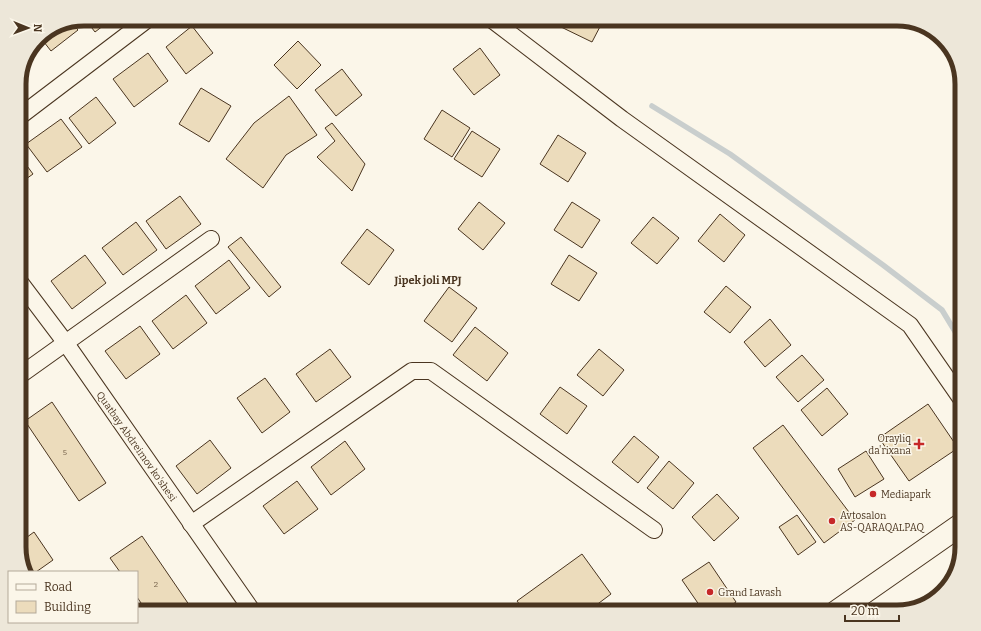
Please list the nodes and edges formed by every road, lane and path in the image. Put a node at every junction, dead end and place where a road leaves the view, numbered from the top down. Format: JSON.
{"nodes":[{"id":1,"x":139,"y":26,"type":"edge"},
{"id":2,"x":500,"y":26,"type":"edge"},
{"id":3,"x":26,"y":112,"type":"edge"},
{"id":4,"x":211,"y":239,"type":"dead end"},
{"id":5,"x":26,"y":290,"type":"edge"},
{"id":6,"x":66,"y":342,"type":"junction"},
{"id":7,"x":26,"y":371,"type":"edge"},
{"id":8,"x":955,"y":390,"type":"edge"},
{"id":9,"x":192,"y":524,"type":"junction"},
{"id":10,"x":955,"y":529,"type":"edge"},
{"id":11,"x":654,"y":530,"type":"dead end"},
{"id":12,"x":248,"y":605,"type":"edge"},
{"id":13,"x":846,"y":605,"type":"edge"}],
"edges":[{"from":1,"to":3,"type":"street"},
{"from":2,"to":8,"type":"street"},
{"from":4,"to":6,"type":"street"},
{"from":5,"to":6,"type":"street","name":"Quatbay Abdreimov ko'shesi"},
{"from":6,"to":7,"type":"street"},
{"from":6,"to":9,"type":"street","name":"Quatbay Abdreimov ko'shesi"},
{"from":9,"to":11,"type":"street"},
{"from":9,"to":12,"type":"street","name":"Quatbay Abdreimov ko'shesi"},
{"from":10,"to":13,"type":"main road"}]}
